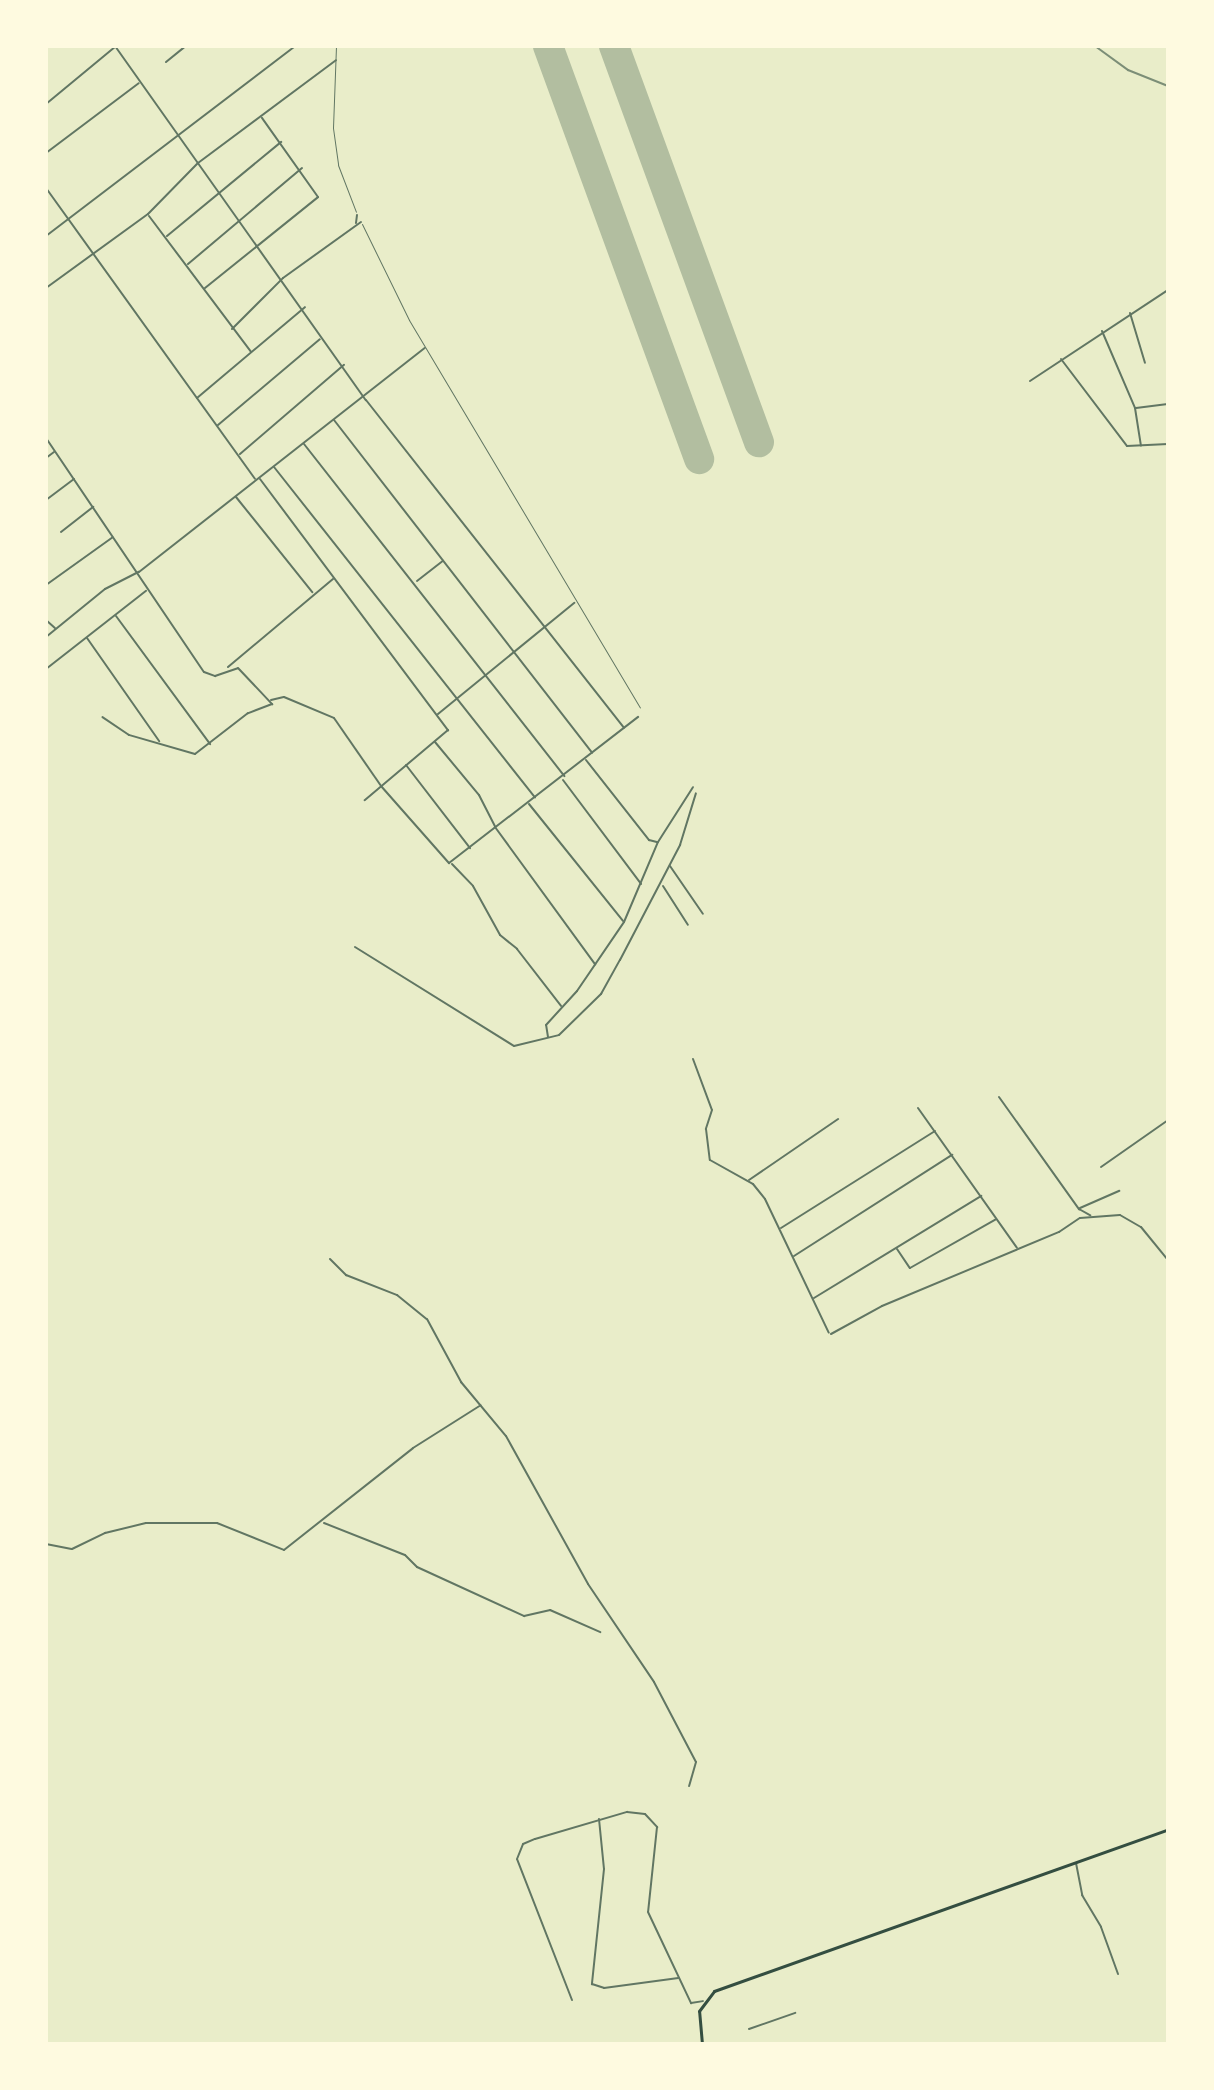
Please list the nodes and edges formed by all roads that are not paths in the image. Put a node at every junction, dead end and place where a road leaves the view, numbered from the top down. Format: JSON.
{"nodes":[{"id":1,"x":115,"y":46,"type":"edge"},
{"id":2,"x":186,"y":46,"type":"edge"},
{"id":3,"x":295,"y":46,"type":"edge"},
{"id":4,"x":336,"y":46,"type":"edge"},
{"id":5,"x":336,"y":60,"type":"junction"},
{"id":6,"x":166,"y":62,"type":"dead end"},
{"id":7,"x":140,"y":83,"type":"junction"},
{"id":8,"x":46,"y":104,"type":"edge"},
{"id":9,"x":262,"y":118,"type":"junction"},
{"id":10,"x":178,"y":138,"type":"junction"},
{"id":11,"x":281,"y":142,"type":"junction"},
{"id":12,"x":46,"y":153,"type":"edge"},
{"id":13,"x":198,"y":163,"type":"junction"},
{"id":14,"x":302,"y":168,"type":"junction"},
{"id":15,"x":46,"y":188,"type":"edge"},
{"id":16,"x":218,"y":190,"type":"junction"},
{"id":17,"x":148,"y":214,"type":"junction"},
{"id":18,"x":357,"y":215,"type":"junction"},
{"id":19,"x":239,"y":218,"type":"junction"},
{"id":20,"x":66,"y":222,"type":"junction"},
{"id":21,"x":361,"y":222,"type":"junction"},
{"id":22,"x":356,"y":224,"type":"junction"},
{"id":23,"x":46,"y":236,"type":"edge"},
{"id":24,"x":166,"y":237,"type":"junction"},
{"id":25,"x":258,"y":245,"type":"junction"},
{"id":26,"x":90,"y":255,"type":"junction"},
{"id":27,"x":187,"y":265,"type":"junction"},
{"id":28,"x":283,"y":278,"type":"junction"},
{"id":29,"x":46,"y":288,"type":"edge"},
{"id":30,"x":205,"y":288,"type":"junction"},
{"id":31,"x":1168,"y":290,"type":"edge"},
{"id":32,"x":305,"y":307,"type":"junction"},
{"id":33,"x":1130,"y":311,"type":"junction"},
{"id":34,"x":232,"y":329,"type":"junction"},
{"id":35,"x":1102,"y":330,"type":"junction"},
{"id":36,"x":321,"y":337,"type":"junction"},
{"id":37,"x":425,"y":348,"type":"junction"},
{"id":38,"x":251,"y":352,"type":"junction"},
{"id":39,"x":1062,"y":358,"type":"junction"},
{"id":40,"x":1145,"y":363,"type":"dead end"},
{"id":41,"x":344,"y":365,"type":"junction"},
{"id":42,"x":1030,"y":381,"type":"dead end"},
{"id":43,"x":363,"y":395,"type":"junction"},
{"id":44,"x":196,"y":399,"type":"junction"},
{"id":45,"x":1168,"y":404,"type":"edge"},
{"id":46,"x":1135,"y":408,"type":"junction"},
{"id":47,"x":334,"y":419,"type":"junction"},
{"id":48,"x":217,"y":426,"type":"junction"},
{"id":49,"x":46,"y":438,"type":"edge"},
{"id":50,"x":303,"y":443,"type":"junction"},
{"id":51,"x":1168,"y":444,"type":"edge"},
{"id":52,"x":1142,"y":448,"type":"junction"},
{"id":53,"x":55,"y":451,"type":"junction"},
{"id":54,"x":239,"y":455,"type":"junction"},
{"id":55,"x":46,"y":458,"type":"edge"},
{"id":56,"x":273,"y":466,"type":"junction"},
{"id":57,"x":75,"y":479,"type":"junction"},
{"id":58,"x":258,"y":479,"type":"junction"},
{"id":59,"x":235,"y":496,"type":"junction"},
{"id":60,"x":46,"y":500,"type":"edge"},
{"id":61,"x":94,"y":507,"type":"junction"},
{"id":62,"x":61,"y":532,"type":"dead end"},
{"id":63,"x":114,"y":537,"type":"junction"},
{"id":64,"x":445,"y":559,"type":"junction"},
{"id":65,"x":139,"y":572,"type":"junction"},
{"id":66,"x":334,"y":578,"type":"junction"},
{"id":67,"x":416,"y":582,"type":"junction"},
{"id":68,"x":46,"y":585,"type":"edge"},
{"id":69,"x":148,"y":590,"type":"junction"},
{"id":70,"x":313,"y":593,"type":"junction"},
{"id":71,"x":574,"y":603,"type":"junction"},
{"id":72,"x":116,"y":616,"type":"junction"},
{"id":73,"x":46,"y":620,"type":"edge"},
{"id":74,"x":545,"y":627,"type":"junction"},
{"id":75,"x":56,"y":629,"type":"junction"},
{"id":76,"x":46,"y":637,"type":"edge"},
{"id":77,"x":87,"y":638,"type":"junction"},
{"id":78,"x":513,"y":650,"type":"junction"},
{"id":79,"x":227,"y":668,"type":"junction"},
{"id":80,"x":46,"y":669,"type":"edge"},
{"id":81,"x":485,"y":672,"type":"junction"},
{"id":82,"x":457,"y":694,"type":"junction"},
{"id":83,"x":267,"y":701,"type":"junction"},
{"id":84,"x":640,"y":707,"type":"dead end"},
{"id":85,"x":437,"y":715,"type":"junction"},
{"id":86,"x":102,"y":717,"type":"dead end"},
{"id":87,"x":638,"y":717,"type":"dead end"},
{"id":88,"x":624,"y":728,"type":"junction"},
{"id":89,"x":435,"y":741,"type":"junction"},
{"id":90,"x":159,"y":742,"type":"junction"},
{"id":91,"x":210,"y":744,"type":"junction"},
{"id":92,"x":593,"y":754,"type":"junction"},
{"id":93,"x":585,"y":759,"type":"junction"},
{"id":94,"x":406,"y":764,"type":"junction"},
{"id":95,"x":564,"y":778,"type":"junction"},
{"id":96,"x":381,"y":786,"type":"junction"},
{"id":97,"x":693,"y":787,"type":"dead end"},
{"id":98,"x":696,"y":793,"type":"dead end"},
{"id":99,"x":536,"y":798,"type":"junction"},
{"id":100,"x":365,"y":800,"type":"dead end"},
{"id":101,"x":529,"y":803,"type":"junction"},
{"id":102,"x":495,"y":827,"type":"junction"},
{"id":103,"x":658,"y":842,"type":"junction"},
{"id":104,"x":470,"y":848,"type":"junction"},
{"id":105,"x":451,"y":863,"type":"junction"},
{"id":106,"x":669,"y":865,"type":"junction"},
{"id":107,"x":662,"y":883,"type":"junction"},
{"id":108,"x":641,"y":884,"type":"junction"},
{"id":109,"x":703,"y":914,"type":"dead end"},
{"id":110,"x":624,"y":922,"type":"junction"},
{"id":111,"x":688,"y":925,"type":"dead end"},
{"id":112,"x":355,"y":947,"type":"dead end"},
{"id":113,"x":595,"y":964,"type":"junction"},
{"id":114,"x":563,"y":1008,"type":"junction"},
{"id":115,"x":548,"y":1038,"type":"junction"},
{"id":116,"x":693,"y":1059,"type":"dead end"},
{"id":117,"x":999,"y":1097,"type":"dead end"},
{"id":118,"x":918,"y":1108,"type":"dead end"},
{"id":119,"x":838,"y":1119,"type":"dead end"},
{"id":120,"x":1168,"y":1120,"type":"edge"},
{"id":121,"x":935,"y":1131,"type":"junction"},
{"id":122,"x":952,"y":1155,"type":"junction"},
{"id":123,"x":1101,"y":1167,"type":"dead end"},
{"id":124,"x":748,"y":1181,"type":"junction"},
{"id":125,"x":1119,"y":1191,"type":"dead end"},
{"id":126,"x":981,"y":1196,"type":"junction"},
{"id":127,"x":1079,"y":1209,"type":"junction"},
{"id":128,"x":1091,"y":1216,"type":"junction"},
{"id":129,"x":997,"y":1219,"type":"junction"},
{"id":130,"x":780,"y":1229,"type":"junction"},
{"id":131,"x":896,"y":1248,"type":"junction"},
{"id":132,"x":1018,"y":1249,"type":"junction"},
{"id":133,"x":793,"y":1257,"type":"junction"},
{"id":134,"x":330,"y":1259,"type":"dead end"},
{"id":135,"x":1168,"y":1260,"type":"edge"},
{"id":136,"x":813,"y":1299,"type":"junction"},
{"id":137,"x":482,"y":1405,"type":"junction"},
{"id":138,"x":323,"y":1523,"type":"junction"},
{"id":139,"x":46,"y":1544,"type":"edge"},
{"id":140,"x":600,"y":1632,"type":"dead end"},
{"id":141,"x":689,"y":1786,"type":"dead end"},
{"id":142,"x":599,"y":1818,"type":"junction"},
{"id":143,"x":1168,"y":1829,"type":"edge"},
{"id":144,"x":1076,"y":1863,"type":"junction"},
{"id":145,"x":1118,"y":1974,"type":"dead end"},
{"id":146,"x":679,"y":1978,"type":"junction"},
{"id":147,"x":572,"y":2000,"type":"dead end"},
{"id":148,"x":703,"y":2001,"type":"junction"},
{"id":149,"x":795,"y":2013,"type":"dead end"},
{"id":150,"x":749,"y":2029,"type":"dead end"},
{"id":151,"x":702,"y":2044,"type":"edge"}],
"edges":[{"from":1,"to":7,"type":"street"},
{"from":1,"to":8,"type":"street"},
{"from":2,"to":6,"type":"street"},
{"from":3,"to":10,"type":"street"},
{"from":4,"to":5,"type":"lane"},
{"from":5,"to":9,"type":"street"},
{"from":5,"to":18,"type":"lane"},
{"from":7,"to":10,"type":"street"},
{"from":7,"to":12,"type":"street"},
{"from":9,"to":11,"type":"street"},
{"from":9,"to":13,"type":"street"},
{"from":10,"to":13,"type":"street"},
{"from":10,"to":20,"type":"street"},
{"from":11,"to":14,"type":"street"},
{"from":11,"to":16,"type":"street"},
{"from":13,"to":16,"type":"street"},
{"from":13,"to":17,"type":"street"},
{"from":14,"to":19,"type":"street"},
{"from":14,"to":25,"type":"street"},
{"from":15,"to":20,"type":"street"},
{"from":16,"to":19,"type":"street"},
{"from":16,"to":24,"type":"street"},
{"from":17,"to":24,"type":"street"},
{"from":17,"to":26,"type":"street"},
{"from":18,"to":21,"type":"lane"},
{"from":18,"to":22,"type":"street"},
{"from":19,"to":25,"type":"street"},
{"from":19,"to":27,"type":"street"},
{"from":20,"to":23,"type":"street"},
{"from":20,"to":26,"type":"street"},
{"from":21,"to":22,"type":"street"},
{"from":21,"to":37,"type":"lane"},
{"from":22,"to":28,"type":"street"},
{"from":24,"to":27,"type":"street"},
{"from":25,"to":28,"type":"street"},
{"from":25,"to":30,"type":"street"},
{"from":26,"to":29,"type":"street"},
{"from":26,"to":44,"type":"street"},
{"from":27,"to":30,"type":"street"},
{"from":28,"to":32,"type":"street"},
{"from":28,"to":34,"type":"street"},
{"from":30,"to":34,"type":"street"},
{"from":31,"to":33,"type":"street"},
{"from":32,"to":36,"type":"street"},
{"from":32,"to":38,"type":"street"},
{"from":33,"to":35,"type":"street"},
{"from":33,"to":40,"type":"street"},
{"from":34,"to":38,"type":"street"},
{"from":35,"to":39,"type":"street"},
{"from":35,"to":46,"type":"street"},
{"from":36,"to":41,"type":"street"},
{"from":36,"to":48,"type":"street"},
{"from":37,"to":43,"type":"street"},
{"from":37,"to":71,"type":"lane"},
{"from":38,"to":44,"type":"street"},
{"from":39,"to":42,"type":"street"},
{"from":39,"to":52,"type":"street"},
{"from":41,"to":43,"type":"street"},
{"from":41,"to":54,"type":"street"},
{"from":43,"to":47,"type":"street"},
{"from":43,"to":74,"type":"street"},
{"from":44,"to":48,"type":"street"},
{"from":45,"to":46,"type":"street"},
{"from":46,"to":52,"type":"street"},
{"from":47,"to":50,"type":"street"},
{"from":47,"to":64,"type":"street"},
{"from":48,"to":54,"type":"street"},
{"from":49,"to":53,"type":"street"},
{"from":50,"to":56,"type":"street"},
{"from":50,"to":67,"type":"street"},
{"from":51,"to":52,"type":"street"},
{"from":53,"to":55,"type":"street"},
{"from":53,"to":57,"type":"street"},
{"from":54,"to":58,"type":"street"},
{"from":56,"to":58,"type":"street"},
{"from":56,"to":82,"type":"street"},
{"from":57,"to":60,"type":"street"},
{"from":57,"to":61,"type":"street"},
{"from":58,"to":59,"type":"street"},
{"from":58,"to":66,"type":"street"},
{"from":59,"to":65,"type":"street"},
{"from":59,"to":70,"type":"street"},
{"from":61,"to":62,"type":"street"},
{"from":61,"to":63,"type":"street"},
{"from":63,"to":65,"type":"street"},
{"from":63,"to":68,"type":"street"},
{"from":64,"to":67,"type":"street"},
{"from":64,"to":78,"type":"street"},
{"from":65,"to":69,"type":"street"},
{"from":65,"to":75,"type":"street"},
{"from":66,"to":70,"type":"street"},
{"from":66,"to":85,"type":"street"},
{"from":67,"to":81,"type":"street"},
{"from":69,"to":72,"type":"street"},
{"from":69,"to":79,"type":"street"},
{"from":70,"to":79,"type":"street"},
{"from":71,"to":74,"type":"street"},
{"from":71,"to":84,"type":"lane"},
{"from":72,"to":77,"type":"street"},
{"from":72,"to":91,"type":"street"},
{"from":73,"to":75,"type":"street"},
{"from":74,"to":78,"type":"street"},
{"from":74,"to":88,"type":"street"},
{"from":75,"to":76,"type":"street"},
{"from":77,"to":80,"type":"street"},
{"from":77,"to":90,"type":"street"},
{"from":78,"to":81,"type":"street"},
{"from":78,"to":92,"type":"street"},
{"from":79,"to":83,"type":"street"},
{"from":81,"to":82,"type":"street"},
{"from":81,"to":95,"type":"street"},
{"from":82,"to":85,"type":"street"},
{"from":82,"to":99,"type":"street"},
{"from":83,"to":91,"type":"street"},
{"from":83,"to":96,"type":"street"},
{"from":85,"to":89,"type":"street"},
{"from":86,"to":90,"type":"street"},
{"from":87,"to":88,"type":"street"},
{"from":88,"to":92,"type":"street"},
{"from":89,"to":94,"type":"street"},
{"from":89,"to":102,"type":"street"},
{"from":90,"to":91,"type":"street"},
{"from":92,"to":93,"type":"street"},
{"from":93,"to":95,"type":"street"},
{"from":93,"to":103,"type":"street"},
{"from":94,"to":96,"type":"street"},
{"from":94,"to":104,"type":"street"},
{"from":95,"to":99,"type":"street"},
{"from":95,"to":108,"type":"street"},
{"from":96,"to":100,"type":"street"},
{"from":96,"to":105,"type":"street"},
{"from":97,"to":103,"type":"street"},
{"from":98,"to":106,"type":"street"},
{"from":99,"to":101,"type":"street"},
{"from":101,"to":102,"type":"street"},
{"from":101,"to":110,"type":"street"},
{"from":102,"to":104,"type":"street"},
{"from":102,"to":113,"type":"street"},
{"from":103,"to":108,"type":"street"},
{"from":104,"to":105,"type":"street"},
{"from":105,"to":114,"type":"street"},
{"from":106,"to":107,"type":"street"},
{"from":106,"to":109,"type":"street"},
{"from":107,"to":111,"type":"street"},
{"from":107,"to":115,"type":"street"},
{"from":108,"to":110,"type":"street"},
{"from":110,"to":113,"type":"street"},
{"from":112,"to":115,"type":"street"},
{"from":113,"to":114,"type":"street"},
{"from":114,"to":115,"type":"street"},
{"from":116,"to":124,"type":"street"},
{"from":117,"to":127,"type":"street"},
{"from":118,"to":121,"type":"street"},
{"from":119,"to":124,"type":"street"},
{"from":120,"to":123,"type":"street"},
{"from":121,"to":122,"type":"street"},
{"from":121,"to":130,"type":"street"},
{"from":122,"to":126,"type":"street"},
{"from":122,"to":133,"type":"street"},
{"from":124,"to":130,"type":"street"},
{"from":125,"to":127,"type":"street"},
{"from":126,"to":129,"type":"street"},
{"from":126,"to":131,"type":"street"},
{"from":127,"to":128,"type":"street"},
{"from":128,"to":132,"type":"street"},
{"from":128,"to":135,"type":"street"},
{"from":129,"to":131,"type":"street"},
{"from":129,"to":132,"type":"street"},
{"from":130,"to":133,"type":"street"},
{"from":131,"to":136,"type":"street"},
{"from":132,"to":136,"type":"street"},
{"from":133,"to":136,"type":"street"},
{"from":134,"to":137,"type":"street"},
{"from":137,"to":138,"type":"street"},
{"from":137,"to":141,"type":"street"},
{"from":138,"to":139,"type":"street"},
{"from":138,"to":140,"type":"street"},
{"from":142,"to":146,"type":"street"},
{"from":142,"to":146,"type":"street"},
{"from":142,"to":147,"type":"street"},
{"from":143,"to":144,"type":"main road"},
{"from":144,"to":145,"type":"street"},
{"from":144,"to":148,"type":"main road"},
{"from":146,"to":148,"type":"street"},
{"from":148,"to":151,"type":"main road"},
{"from":149,"to":150,"type":"street"}]}
